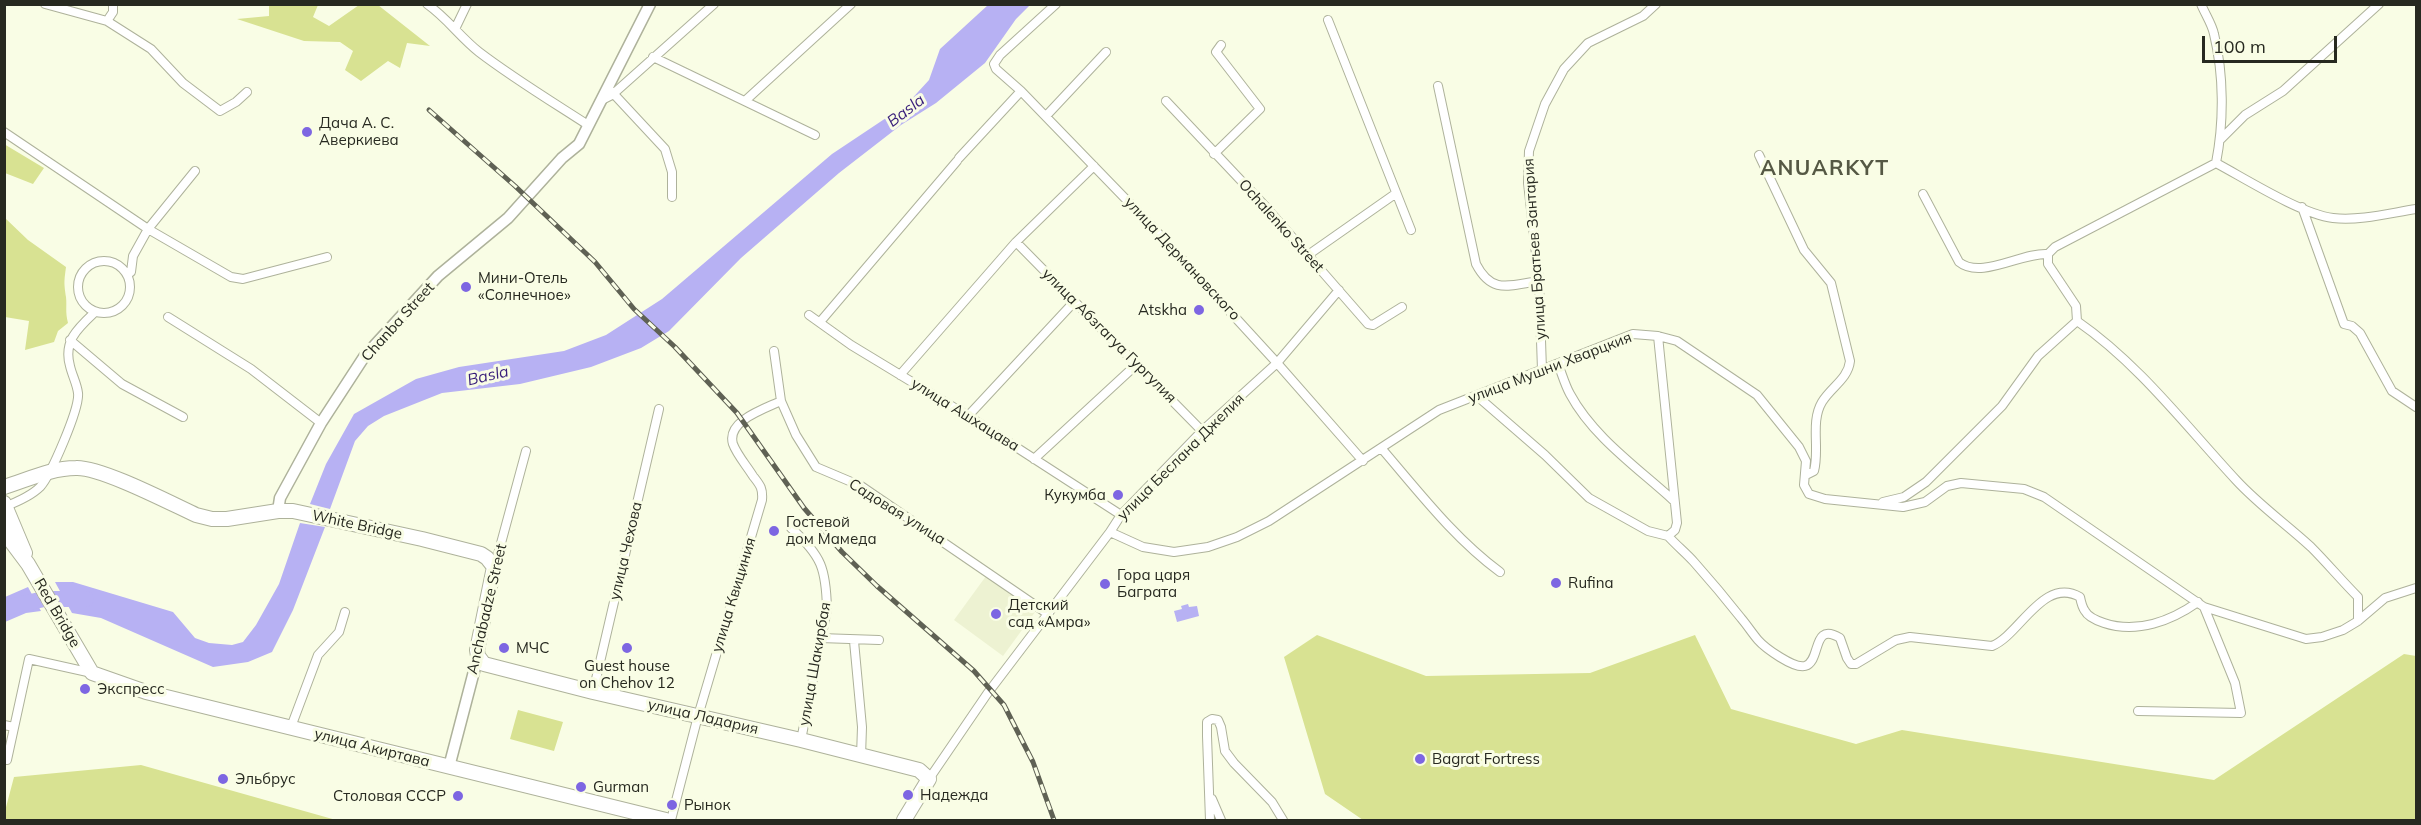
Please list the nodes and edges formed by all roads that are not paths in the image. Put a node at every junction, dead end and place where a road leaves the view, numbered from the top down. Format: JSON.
{"nodes":[{"id":1,"x":45,"y":4,"type":"edge"},
{"id":2,"x":113,"y":4,"type":"edge"},
{"id":3,"x":427,"y":4,"type":"edge"},
{"id":4,"x":467,"y":4,"type":"edge"},
{"id":5,"x":650,"y":4,"type":"edge"},
{"id":6,"x":714,"y":4,"type":"edge"},
{"id":7,"x":851,"y":4,"type":"edge"},
{"id":8,"x":1056,"y":4,"type":"edge"},
{"id":9,"x":1656,"y":4,"type":"edge"},
{"id":10,"x":2201,"y":4,"type":"edge"},
{"id":11,"x":2379,"y":4,"type":"edge"},
{"id":12,"x":1328,"y":20,"type":"dead end"},
{"id":13,"x":107,"y":21,"type":"junction"},
{"id":14,"x":455,"y":28,"type":"junction"},
{"id":15,"x":1221,"y":45,"type":"dead end"},
{"id":16,"x":1106,"y":52,"type":"dead end"},
{"id":17,"x":653,"y":57,"type":"junction"},
{"id":18,"x":1438,"y":86,"type":"dead end"},
{"id":19,"x":1021,"y":91,"type":"junction"},
{"id":20,"x":247,"y":92,"type":"dead end"},
{"id":21,"x":608,"y":93,"type":"junction"},
{"id":22,"x":746,"y":100,"type":"junction"},
{"id":23,"x":1166,"y":101,"type":"dead end"},
{"id":24,"x":1046,"y":116,"type":"junction"},
{"id":25,"x":588,"y":125,"type":"junction"},
{"id":26,"x":4,"y":132,"type":"edge"},
{"id":27,"x":815,"y":135,"type":"dead end"},
{"id":28,"x":2221,"y":139,"type":"junction"},
{"id":29,"x":1214,"y":154,"type":"junction"},
{"id":30,"x":1759,"y":155,"type":"dead end"},
{"id":31,"x":2216,"y":163,"type":"junction"},
{"id":32,"x":1094,"y":166,"type":"junction"},
{"id":33,"x":195,"y":171,"type":"dead end"},
{"id":34,"x":1395,"y":194,"type":"junction"},
{"id":35,"x":1923,"y":194,"type":"dead end"},
{"id":36,"x":672,"y":197,"type":"dead end"},
{"id":37,"x":2302,"y":207,"type":"junction"},
{"id":38,"x":2416,"y":209,"type":"edge"},
{"id":39,"x":148,"y":229,"type":"junction"},
{"id":40,"x":1411,"y":230,"type":"dead end"},
{"id":41,"x":1016,"y":242,"type":"junction"},
{"id":42,"x":2048,"y":254,"type":"junction"},
{"id":43,"x":1308,"y":255,"type":"junction"},
{"id":44,"x":327,"y":257,"type":"dead end"},
{"id":45,"x":128,"y":274,"type":"junction"},
{"id":46,"x":1539,"y":281,"type":"junction"},
{"id":47,"x":1339,"y":290,"type":"junction"},
{"id":48,"x":1074,"y":302,"type":"junction"},
{"id":49,"x":1402,"y":307,"type":"dead end"},
{"id":50,"x":95,"y":312,"type":"junction"},
{"id":51,"x":809,"y":315,"type":"dead end"},
{"id":52,"x":168,"y":317,"type":"dead end"},
{"id":53,"x":2077,"y":321,"type":"junction"},
{"id":54,"x":820,"y":322,"type":"junction"},
{"id":55,"x":1658,"y":336,"type":"junction"},
{"id":56,"x":70,"y":340,"type":"junction"},
{"id":57,"x":774,"y":351,"type":"dead end"},
{"id":58,"x":1137,"y":363,"type":"junction"},
{"id":59,"x":1277,"y":363,"type":"junction"},
{"id":60,"x":1558,"y":364,"type":"junction"},
{"id":61,"x":1542,"y":370,"type":"junction"},
{"id":62,"x":900,"y":375,"type":"junction"},
{"id":63,"x":1477,"y":396,"type":"junction"},
{"id":64,"x":781,"y":401,"type":"junction"},
{"id":65,"x":2416,"y":407,"type":"edge"},
{"id":66,"x":659,"y":409,"type":"dead end"},
{"id":67,"x":968,"y":416,"type":"junction"},
{"id":68,"x":183,"y":417,"type":"dead end"},
{"id":69,"x":321,"y":423,"type":"junction"},
{"id":70,"x":1202,"y":431,"type":"junction"},
{"id":71,"x":1382,"y":449,"type":"junction"},
{"id":72,"x":526,"y":451,"type":"dead end"},
{"id":73,"x":1034,"y":459,"type":"junction"},
{"id":74,"x":1363,"y":461,"type":"junction"},
{"id":75,"x":51,"y":472,"type":"junction"},
{"id":76,"x":1806,"y":475,"type":"junction"},
{"id":77,"x":4,"y":488,"type":"edge"},
{"id":78,"x":1673,"y":500,"type":"junction"},
{"id":79,"x":1880,"y":503,"type":"junction"},
{"id":80,"x":5,"y":506,"type":"edge"},
{"id":81,"x":278,"y":511,"type":"junction"},
{"id":82,"x":1121,"y":515,"type":"junction"},
{"id":83,"x":791,"y":528,"type":"dead end"},
{"id":84,"x":4,"y":532,"type":"edge"},
{"id":85,"x":1110,"y":532,"type":"junction"},
{"id":86,"x":1668,"y":536,"type":"junction"},
{"id":87,"x":28,"y":564,"type":"junction"},
{"id":88,"x":494,"y":571,"type":"junction"},
{"id":89,"x":1500,"y":572,"type":"dead end"},
{"id":90,"x":2416,"y":588,"type":"edge"},
{"id":91,"x":2201,"y":605,"type":"junction"},
{"id":92,"x":345,"y":612,"type":"dead end"},
{"id":93,"x":1048,"y":614,"type":"junction"},
{"id":94,"x":2358,"y":621,"type":"junction"},
{"id":95,"x":820,"y":638,"type":"junction"},
{"id":96,"x":879,"y":640,"type":"dead end"},
{"id":97,"x":854,"y":641,"type":"junction"},
{"id":98,"x":478,"y":656,"type":"junction"},
{"id":99,"x":89,"y":668,"type":"junction"},
{"id":100,"x":593,"y":692,"type":"junction"},
{"id":101,"x":2138,"y":711,"type":"dead end"},
{"id":102,"x":698,"y":716,"type":"junction"},
{"id":103,"x":4,"y":724,"type":"edge"},
{"id":104,"x":14,"y":727,"type":"junction"},
{"id":105,"x":291,"y":727,"type":"junction"},
{"id":106,"x":801,"y":740,"type":"junction"},
{"id":107,"x":861,"y":756,"type":"junction"},
{"id":108,"x":7,"y":760,"type":"dead end"},
{"id":109,"x":449,"y":767,"type":"junction"},
{"id":110,"x":929,"y":778,"type":"junction"},
{"id":111,"x":1211,"y":796,"type":"junction"},
{"id":112,"x":666,"y":820,"type":"edge"},
{"id":113,"x":671,"y":820,"type":"edge"},
{"id":114,"x":904,"y":820,"type":"edge"},
{"id":115,"x":1210,"y":820,"type":"edge"},
{"id":116,"x":1221,"y":820,"type":"edge"},
{"id":117,"x":1283,"y":820,"type":"edge"}],
"edges":[{"from":1,"to":13,"type":"street"},
{"from":2,"to":13,"type":"street"},
{"from":3,"to":14,"type":"street"},
{"from":4,"to":14,"type":"street"},
{"from":5,"to":21,"type":"street","name":"Chanba Street"},
{"from":6,"to":17,"type":"street"},
{"from":7,"to":22,"type":"street"},
{"from":8,"to":19,"type":"street","name":"улица Дермановского"},
{"from":9,"to":46,"type":"street","name":"улица Братьев Зантария"},
{"from":10,"to":28,"type":"street"},
{"from":11,"to":28,"type":"street"},
{"from":12,"to":34,"type":"street"},
{"from":13,"to":20,"type":"street"},
{"from":14,"to":25,"type":"street"},
{"from":15,"to":29,"type":"street"},
{"from":16,"to":24,"type":"street"},
{"from":17,"to":21,"type":"street"},
{"from":17,"to":22,"type":"street"},
{"from":18,"to":46,"type":"street"},
{"from":19,"to":24,"type":"street","name":"улица Дермановского"},
{"from":19,"to":54,"type":"street"},
{"from":21,"to":25,"type":"street","name":"Chanba Street"},
{"from":21,"to":36,"type":"street"},
{"from":22,"to":27,"type":"street"},
{"from":23,"to":29,"type":"street","name":"Ochalenko Street"},
{"from":24,"to":32,"type":"street","name":"улица Дермановского"},
{"from":25,"to":69,"type":"street","name":"Chanba Street"},
{"from":26,"to":39,"type":"street"},
{"from":28,"to":31,"type":"street"},
{"from":29,"to":43,"type":"street","name":"Ochalenko Street"},
{"from":30,"to":76,"type":"street"},
{"from":31,"to":37,"type":"street"},
{"from":31,"to":42,"type":"street"},
{"from":32,"to":41,"type":"street"},
{"from":32,"to":59,"type":"street","name":"улица Дермановского"},
{"from":33,"to":39,"type":"street"},
{"from":34,"to":40,"type":"street"},
{"from":34,"to":43,"type":"street"},
{"from":35,"to":42,"type":"street"},
{"from":37,"to":38,"type":"street"},
{"from":37,"to":65,"type":"street"},
{"from":39,"to":44,"type":"street"},
{"from":39,"to":45,"type":"street"},
{"from":41,"to":48,"type":"street","name":"улица Абзгагуа Гургулия"},
{"from":41,"to":62,"type":"street"},
{"from":42,"to":53,"type":"street"},
{"from":43,"to":47,"type":"street","name":"Ochalenko Street"},
{"from":45,"to":50,"type":"street"},
{"from":45,"to":50,"type":"street"},
{"from":46,"to":61,"type":"street","name":"улица Братьев Зантария"},
{"from":47,"to":49,"type":"street","name":"Ochalenko Street"},
{"from":47,"to":59,"type":"street","name":"улица Беслана Джелия"},
{"from":48,"to":58,"type":"street","name":"улица Абзгагуа Гургулия"},
{"from":48,"to":67,"type":"street"},
{"from":50,"to":56,"type":"street"},
{"from":51,"to":54,"type":"street","name":"улица Ашхацава"},
{"from":52,"to":69,"type":"street"},
{"from":53,"to":79,"type":"street"},
{"from":53,"to":94,"type":"street"},
{"from":54,"to":62,"type":"street","name":"улица Ашхацава"},
{"from":55,"to":60,"type":"street","name":"улица Мушни Хварцкия"},
{"from":55,"to":76,"type":"street","name":"улица Мушни Хварцкия"},
{"from":55,"to":78,"type":"street"},
{"from":56,"to":68,"type":"street"},
{"from":56,"to":75,"type":"street"},
{"from":57,"to":64,"type":"street","name":"Садовая улица"},
{"from":58,"to":70,"type":"street","name":"улица Абзгагуа Гургулия"},
{"from":58,"to":73,"type":"street"},
{"from":59,"to":70,"type":"street","name":"улица Беслана Джелия"},
{"from":59,"to":74,"type":"street","name":"улица Дермановского"},
{"from":60,"to":61,"type":"street","name":"улица Мушни Хварцкия"},
{"from":60,"to":78,"type":"street"},
{"from":61,"to":63,"type":"street","name":"улица Мушни Хварцкия"},
{"from":62,"to":67,"type":"street","name":"улица Ашхацава"},
{"from":63,"to":71,"type":"street","name":"улица Мушни Хварцкия"},
{"from":63,"to":86,"type":"street"},
{"from":64,"to":93,"type":"street","name":"Садовая улица"},
{"from":64,"to":102,"type":"street","name":"улица Квициния"},
{"from":66,"to":100,"type":"street","name":"улица Чехова"},
{"from":67,"to":73,"type":"street","name":"улица Ашхацава"},
{"from":69,"to":81,"type":"street","name":"Chanba Street"},
{"from":70,"to":82,"type":"street","name":"улица Беслана Джелия"},
{"from":71,"to":74,"type":"street","name":"улица Мушни Хварцкия"},
{"from":71,"to":89,"type":"street"},
{"from":72,"to":88,"type":"street","name":"Anchabadze Street"},
{"from":73,"to":82,"type":"street","name":"улица Ашхацава"},
{"from":74,"to":85,"type":"street","name":"улица Мушни Хварцкия"},
{"from":75,"to":77,"type":"highway"},
{"from":75,"to":80,"type":"street"},
{"from":75,"to":81,"type":"highway"},
{"from":76,"to":79,"type":"street","name":"улица Мушни Хварцкия"},
{"from":78,"to":86,"type":"street"},
{"from":79,"to":91,"type":"street","name":"улица Мушни Хварцкия"},
{"from":80,"to":87,"type":"highway"},
{"from":81,"to":88,"type":"highway","name":"White Bridge"},
{"from":82,"to":85,"type":"street","name":"улица Беслана Джелия"},
{"from":83,"to":95,"type":"street","name":"улица Шакирбая"},
{"from":84,"to":87,"type":"highway"},
{"from":85,"to":93,"type":"street","name":"улица Беслана Джелия"},
{"from":86,"to":91,"type":"street"},
{"from":87,"to":99,"type":"highway","name":"Red Bridge"},
{"from":88,"to":98,"type":"highway","name":"Anchabadze Street"},
{"from":90,"to":94,"type":"street","name":"улица Мушни Хварцкия"},
{"from":91,"to":94,"type":"street","name":"улица Мушни Хварцкия"},
{"from":91,"to":101,"type":"street"},
{"from":92,"to":105,"type":"street"},
{"from":93,"to":110,"type":"street","name":"улица Беслана Джелия"},
{"from":95,"to":97,"type":"street"},
{"from":95,"to":106,"type":"street","name":"улица Шакирбая"},
{"from":96,"to":97,"type":"street"},
{"from":97,"to":107,"type":"street"},
{"from":98,"to":100,"type":"highway","name":"улица Ладария"},
{"from":98,"to":109,"type":"street","name":"Anchabadze Street"},
{"from":99,"to":104,"type":"street"},
{"from":99,"to":105,"type":"highway","name":"улица Акиртава"},
{"from":100,"to":102,"type":"highway","name":"улица Ладария"},
{"from":102,"to":106,"type":"highway","name":"улица Ладария"},
{"from":102,"to":113,"type":"street","name":"улица Квициния"},
{"from":103,"to":104,"type":"street"},
{"from":104,"to":108,"type":"street"},
{"from":105,"to":109,"type":"highway","name":"улица Акиртава"},
{"from":106,"to":107,"type":"highway","name":"улица Ладария"},
{"from":107,"to":110,"type":"highway","name":"улица Ладария"},
{"from":109,"to":112,"type":"highway","name":"улица Акиртава"},
{"from":110,"to":114,"type":"highway","name":"улица Беслана Джелия"},
{"from":111,"to":115,"type":"street"},
{"from":111,"to":116,"type":"street"},
{"from":111,"to":117,"type":"street"}]}
